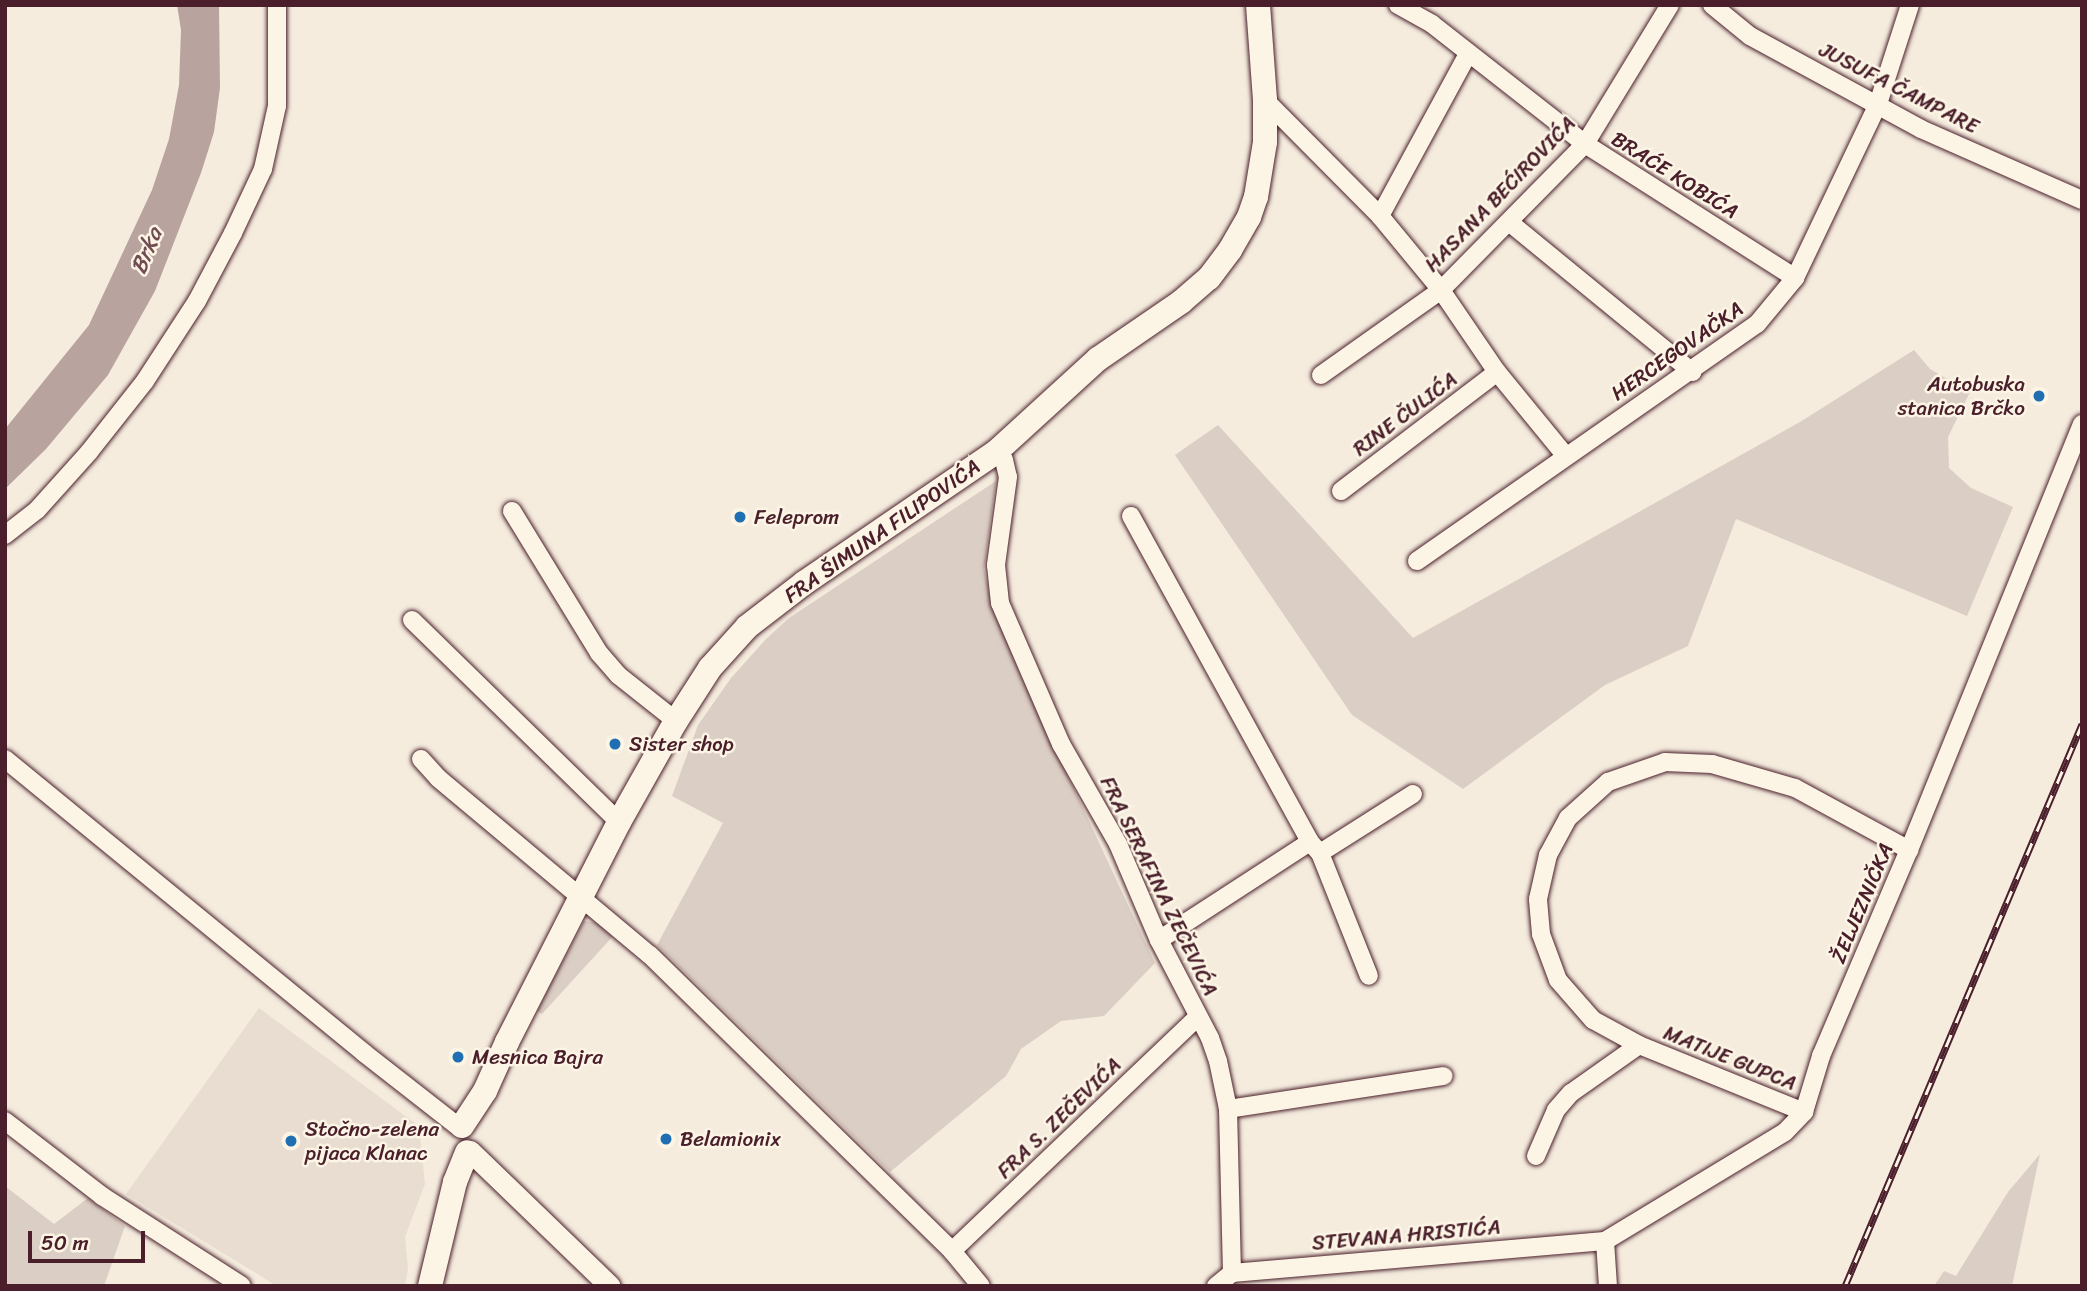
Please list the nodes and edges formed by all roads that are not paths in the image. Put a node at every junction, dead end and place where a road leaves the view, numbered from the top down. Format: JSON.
{"nodes":[{"id":1,"x":277,"y":5,"type":"edge"},
{"id":2,"x":1258,"y":5,"type":"edge"},
{"id":3,"x":1398,"y":5,"type":"edge"},
{"id":4,"x":1670,"y":5,"type":"edge"},
{"id":5,"x":1712,"y":5,"type":"edge"},
{"id":6,"x":1910,"y":5,"type":"edge"},
{"id":7,"x":1468,"y":54,"type":"junction"},
{"id":8,"x":1265,"y":100,"type":"junction"},
{"id":9,"x":1878,"y":104,"type":"junction"},
{"id":10,"x":1585,"y":144,"type":"junction"},
{"id":11,"x":2077,"y":198,"type":"edge"},
{"id":12,"x":1380,"y":216,"type":"junction"},
{"id":13,"x":1509,"y":222,"type":"junction"},
{"id":14,"x":1795,"y":278,"type":"junction"},
{"id":15,"x":1441,"y":290,"type":"junction"},
{"id":16,"x":1497,"y":372,"type":"junction"},
{"id":17,"x":1692,"y":372,"type":"junction"},
{"id":18,"x":1321,"y":375,"type":"dead end"},
{"id":19,"x":2082,"y":424,"type":"edge"},
{"id":20,"x":996,"y":452,"type":"junction"},
{"id":21,"x":1564,"y":456,"type":"junction"},
{"id":22,"x":1341,"y":491,"type":"dead end"},
{"id":23,"x":512,"y":511,"type":"dead end"},
{"id":24,"x":1131,"y":516,"type":"dead end"},
{"id":25,"x":5,"y":535,"type":"edge"},
{"id":26,"x":1418,"y":561,"type":"dead end"},
{"id":27,"x":412,"y":620,"type":"dead end"},
{"id":28,"x":676,"y":721,"type":"junction"},
{"id":29,"x":5,"y":759,"type":"edge"},
{"id":30,"x":421,"y":759,"type":"dead end"},
{"id":31,"x":5,"y":774,"type":"edge"},
{"id":32,"x":1413,"y":794,"type":"dead end"},
{"id":33,"x":620,"y":822,"type":"junction"},
{"id":34,"x":1315,"y":848,"type":"junction"},
{"id":35,"x":1909,"y":850,"type":"junction"},
{"id":36,"x":583,"y":896,"type":"junction"},
{"id":37,"x":1159,"y":940,"type":"junction"},
{"id":38,"x":1369,"y":976,"type":"dead end"},
{"id":39,"x":1198,"y":1017,"type":"junction"},
{"id":40,"x":1639,"y":1045,"type":"junction"},
{"id":41,"x":1443,"y":1076,"type":"dead end"},
{"id":42,"x":1228,"y":1110,"type":"junction"},
{"id":43,"x":1804,"y":1112,"type":"junction"},
{"id":44,"x":5,"y":1121,"type":"edge"},
{"id":45,"x":468,"y":1143,"type":"junction"},
{"id":46,"x":1536,"y":1156,"type":"dead end"},
{"id":47,"x":1605,"y":1241,"type":"junction"},
{"id":48,"x":952,"y":1251,"type":"junction"},
{"id":49,"x":1232,"y":1272,"type":"junction"},
{"id":50,"x":242,"y":1286,"type":"edge"},
{"id":51,"x":430,"y":1286,"type":"edge"},
{"id":52,"x":610,"y":1286,"type":"edge"},
{"id":53,"x":981,"y":1286,"type":"edge"},
{"id":54,"x":1216,"y":1286,"type":"edge"},
{"id":55,"x":1608,"y":1286,"type":"edge"}],
"edges":[{"from":1,"to":25,"type":"street"},
{"from":2,"to":8,"type":"main road","name":"FRA ŠIMUNA FILIPOVIĆA"},
{"from":3,"to":7,"type":"street","name":"BRAĆE KOBIĆA"},
{"from":4,"to":10,"type":"street","name":"HASANA BEĆIROVIĆA"},
{"from":5,"to":9,"type":"street","name":"JUSUFA ČAMPARE"},
{"from":6,"to":9,"type":"street","name":"HERCEGOVAČKA"},
{"from":7,"to":10,"type":"street","name":"BRAĆE KOBIĆA"},
{"from":7,"to":12,"type":"street"},
{"from":8,"to":12,"type":"street"},
{"from":8,"to":20,"type":"main road","name":"FRA ŠIMUNA FILIPOVIĆA"},
{"from":9,"to":11,"type":"street","name":"JUSUFA ČAMPARE"},
{"from":9,"to":14,"type":"street","name":"HERCEGOVAČKA"},
{"from":10,"to":13,"type":"street","name":"HASANA BEĆIROVIĆA"},
{"from":10,"to":14,"type":"street","name":"BRAĆE KOBIĆA"},
{"from":12,"to":15,"type":"street"},
{"from":13,"to":15,"type":"street","name":"HASANA BEĆIROVIĆA"},
{"from":13,"to":17,"type":"street"},
{"from":14,"to":17,"type":"street","name":"HERCEGOVAČKA"},
{"from":15,"to":16,"type":"street"},
{"from":15,"to":18,"type":"street","name":"HASANA BEĆIROVIĆA"},
{"from":16,"to":21,"type":"street"},
{"from":16,"to":22,"type":"street","name":"RINE ČULIĆA"},
{"from":17,"to":21,"type":"street","name":"HERCEGOVAČKA"},
{"from":19,"to":35,"type":"street","name":"ŽELJEZNIČKA"},
{"from":20,"to":28,"type":"main road","name":"FRA ŠIMUNA FILIPOVIĆA"},
{"from":20,"to":37,"type":"street","name":"FRA SERAFINA ZEČEVIĆA"},
{"from":21,"to":26,"type":"street","name":"HERCEGOVAČKA"},
{"from":23,"to":28,"type":"street"},
{"from":24,"to":34,"type":"street"},
{"from":27,"to":33,"type":"street"},
{"from":28,"to":33,"type":"main road","name":"FRA ŠIMUNA FILIPOVIĆA"},
{"from":29,"to":45,"type":"street"},
{"from":30,"to":36,"type":"street"},
{"from":31,"to":45,"type":"street"},
{"from":32,"to":34,"type":"street"},
{"from":33,"to":36,"type":"main road","name":"FRA ŠIMUNA FILIPOVIĆA"},
{"from":34,"to":37,"type":"street"},
{"from":34,"to":38,"type":"street"},
{"from":35,"to":40,"type":"street","name":"MATIJE GUPCA"},
{"from":35,"to":43,"type":"street","name":"ŽELJEZNIČKA"},
{"from":36,"to":45,"type":"main road","name":"FRA ŠIMUNA FILIPOVIĆA"},
{"from":36,"to":48,"type":"street"},
{"from":37,"to":39,"type":"street","name":"FRA SERAFINA ZEČEVIĆA"},
{"from":39,"to":42,"type":"street","name":"FRA SERAFINA ZEČEVIĆA"},
{"from":39,"to":48,"type":"street","name":"FRA S. ZEČEVIĆA"},
{"from":40,"to":43,"type":"street","name":"MATIJE GUPCA"},
{"from":40,"to":46,"type":"street","name":"MATIJE GUPCA"},
{"from":41,"to":42,"type":"street"},
{"from":42,"to":49,"type":"street","name":"FRA SERAFINA ZEČEVIĆA"},
{"from":43,"to":47,"type":"street","name":"ŽELJEZNIČKA"},
{"from":44,"to":50,"type":"street"},
{"from":45,"to":51,"type":"main road","name":"FRA ŠIMUNA FILIPOVIĆA"},
{"from":45,"to":52,"type":"street"},
{"from":47,"to":49,"type":"street","name":"STEVANA HRISTIĆA"},
{"from":47,"to":55,"type":"street"},
{"from":48,"to":53,"type":"street"},
{"from":49,"to":54,"type":"street"}]}
